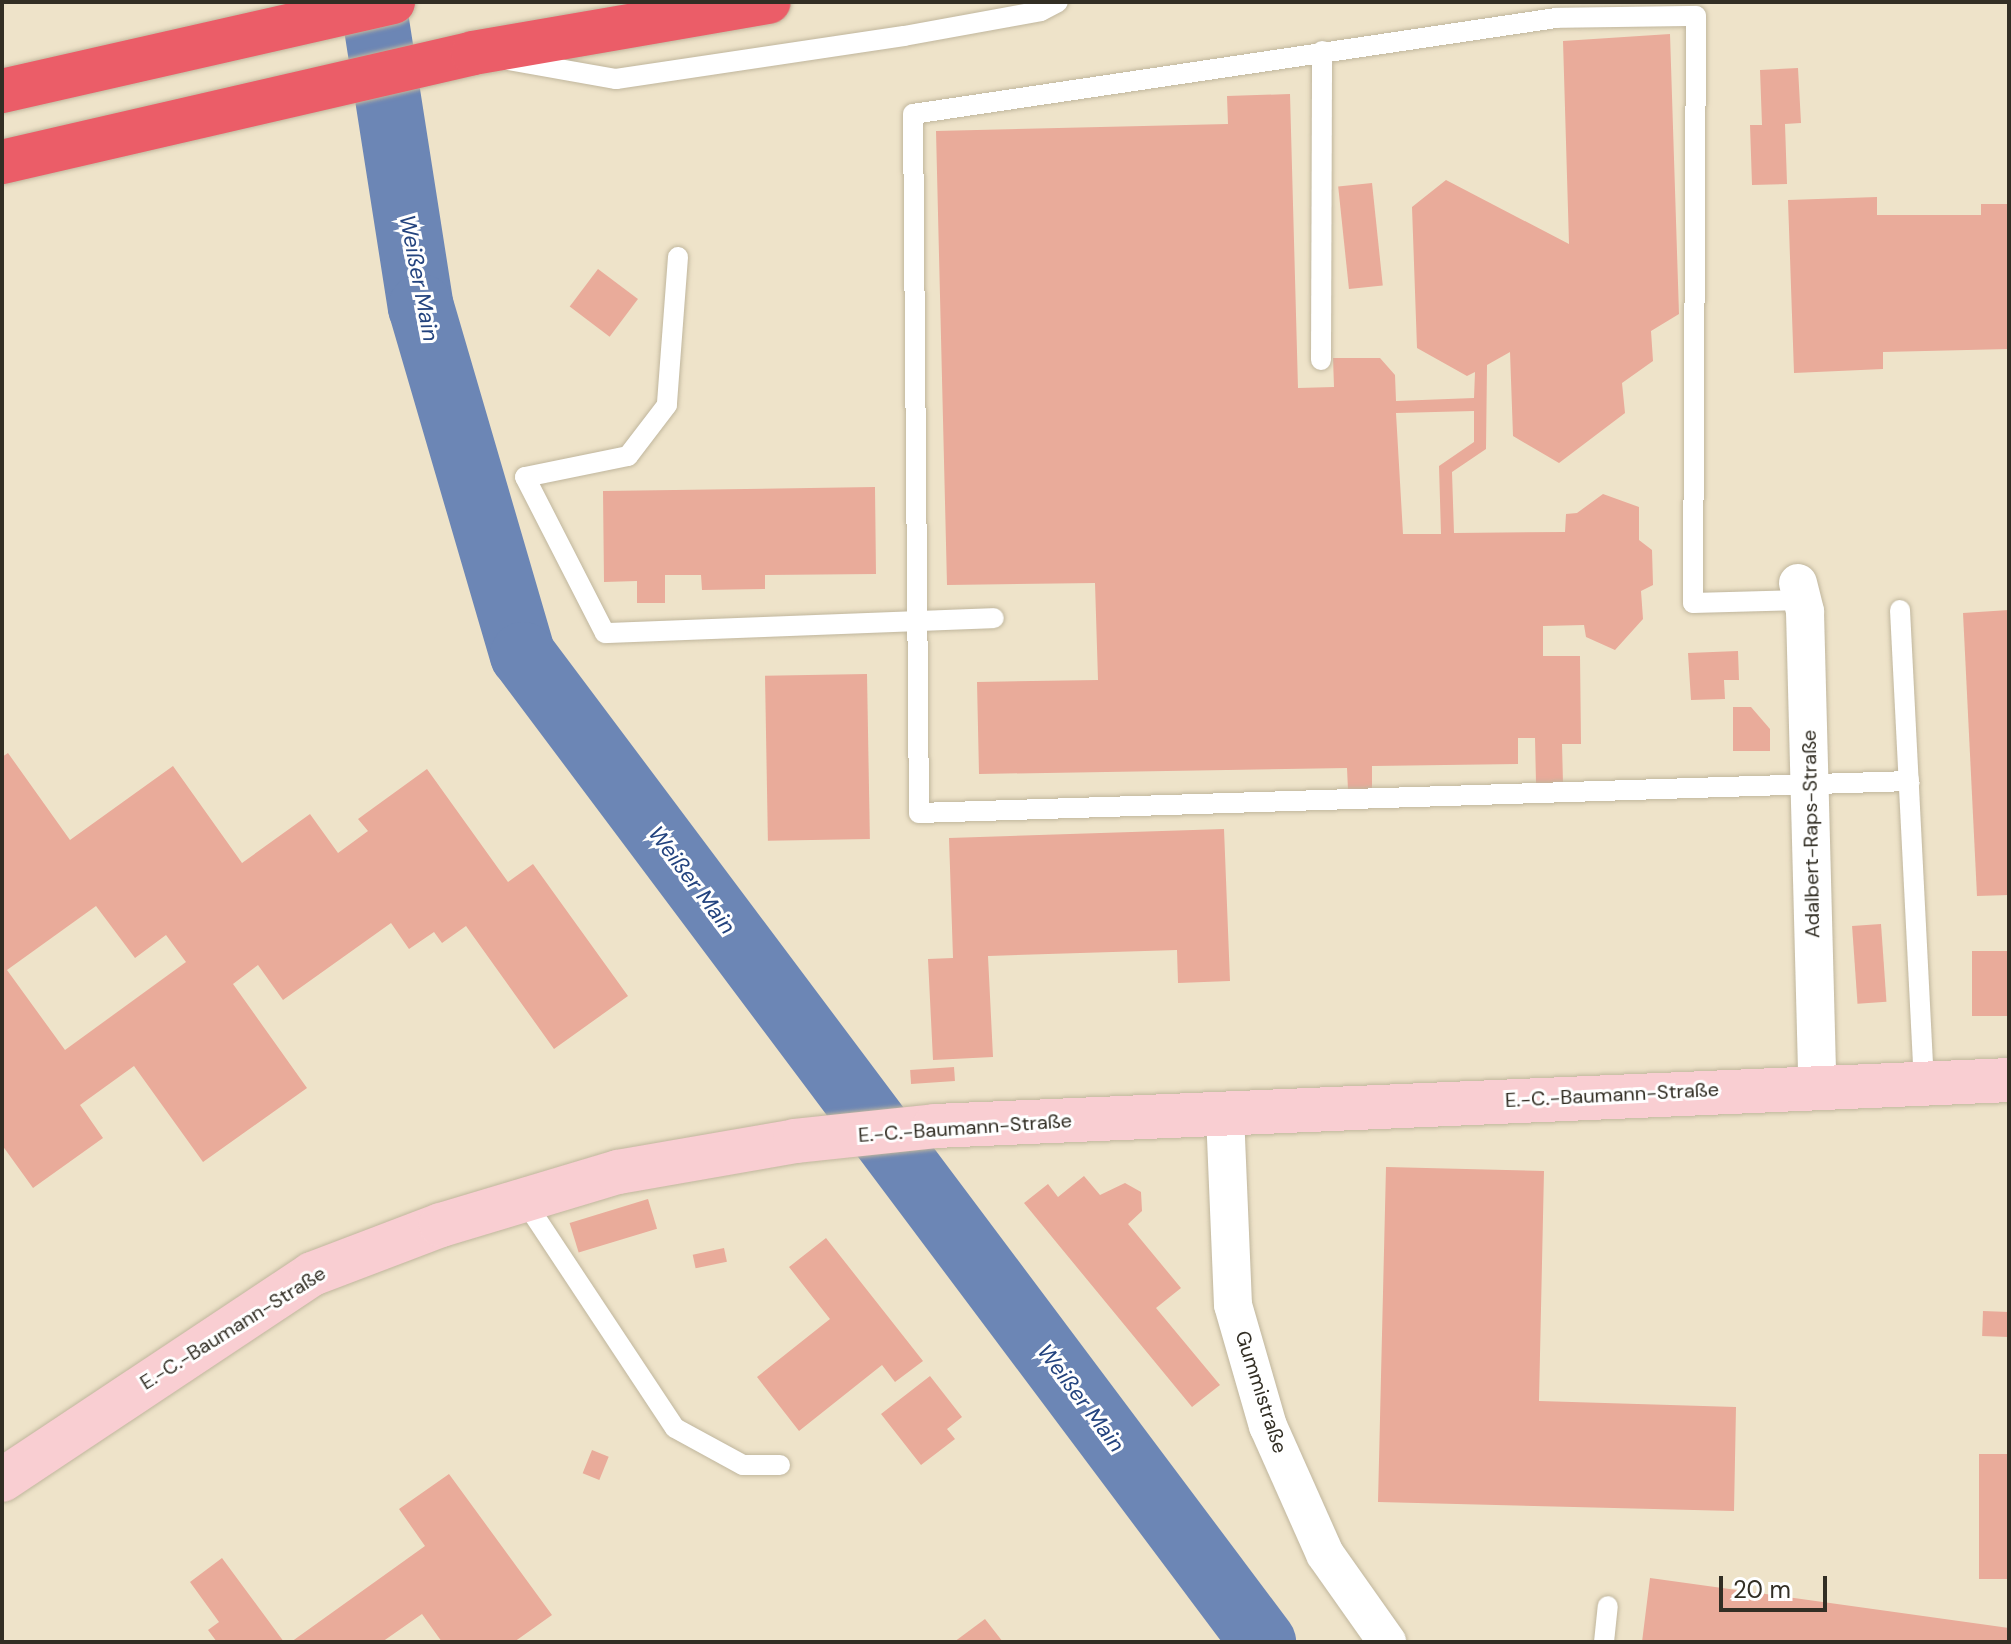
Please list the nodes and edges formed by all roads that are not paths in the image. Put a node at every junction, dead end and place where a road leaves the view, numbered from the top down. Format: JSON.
{"nodes":[{"id":1,"x":393,"y":2,"type":"edge"},
{"id":2,"x":769,"y":2,"type":"edge"},
{"id":3,"x":1058,"y":2,"type":"edge"},
{"id":4,"x":1322,"y":51,"type":"junction"},
{"id":5,"x":473,"y":53,"type":"junction"},
{"id":6,"x":2,"y":91,"type":"edge"},
{"id":7,"x":2,"y":162,"type":"edge"},
{"id":8,"x":678,"y":257,"type":"dead end"},
{"id":9,"x":1321,"y":360,"type":"dead end"},
{"id":10,"x":1800,"y":592,"type":"joint"},
{"id":11,"x":1900,"y":610,"type":"dead end"},
{"id":12,"x":994,"y":618,"type":"dead end"},
{"id":13,"x":917,"y":621,"type":"junction"},
{"id":14,"x":1909,"y":781,"type":"junction"},
{"id":15,"x":1809,"y":782,"type":"junction"},
{"id":16,"x":2009,"y":1080,"type":"edge"},
{"id":17,"x":1924,"y":1083,"type":"junction"},
{"id":18,"x":1817,"y":1086,"type":"junction"},
{"id":19,"x":1225,"y":1114,"type":"junction"},
{"id":20,"x":524,"y":1200,"type":"junction"},
{"id":21,"x":780,"y":1465,"type":"dead end"},
{"id":22,"x":2,"y":1480,"type":"edge"},
{"id":23,"x":1608,"y":1606,"type":"dead end"},
{"id":24,"x":1387,"y":1642,"type":"edge"},
{"id":25,"x":1604,"y":1642,"type":"edge"}],
"edges":[{"from":1,"to":6,"type":"highway"},
{"from":2,"to":5,"type":"highway"},
{"from":3,"to":5,"type":"lane"},
{"from":4,"to":9,"type":"lane"},
{"from":4,"to":10,"type":"lane"},
{"from":4,"to":13,"type":"lane"},
{"from":5,"to":7,"type":"highway"},
{"from":8,"to":13,"type":"lane"},
{"from":10,"to":15,"type":"street","name":"Adalbert-Raps-Straße"},
{"from":11,"to":14,"type":"lane"},
{"from":12,"to":13,"type":"lane"},
{"from":13,"to":15,"type":"lane"},
{"from":14,"to":15,"type":"lane"},
{"from":14,"to":17,"type":"lane"},
{"from":15,"to":18,"type":"street","name":"Adalbert-Raps-Straße"},
{"from":16,"to":17,"type":"street","name":"E.-C.-Baumann-Straße"},
{"from":17,"to":18,"type":"street","name":"E.-C.-Baumann-Straße"},
{"from":18,"to":19,"type":"street","name":"E.-C.-Baumann-Straße"},
{"from":19,"to":20,"type":"street","name":"E.-C.-Baumann-Straße"},
{"from":19,"to":24,"type":"street","name":"Gummistraße"},
{"from":20,"to":21,"type":"lane"},
{"from":20,"to":22,"type":"street","name":"E.-C.-Baumann-Straße"},
{"from":23,"to":25,"type":"lane"}]}
